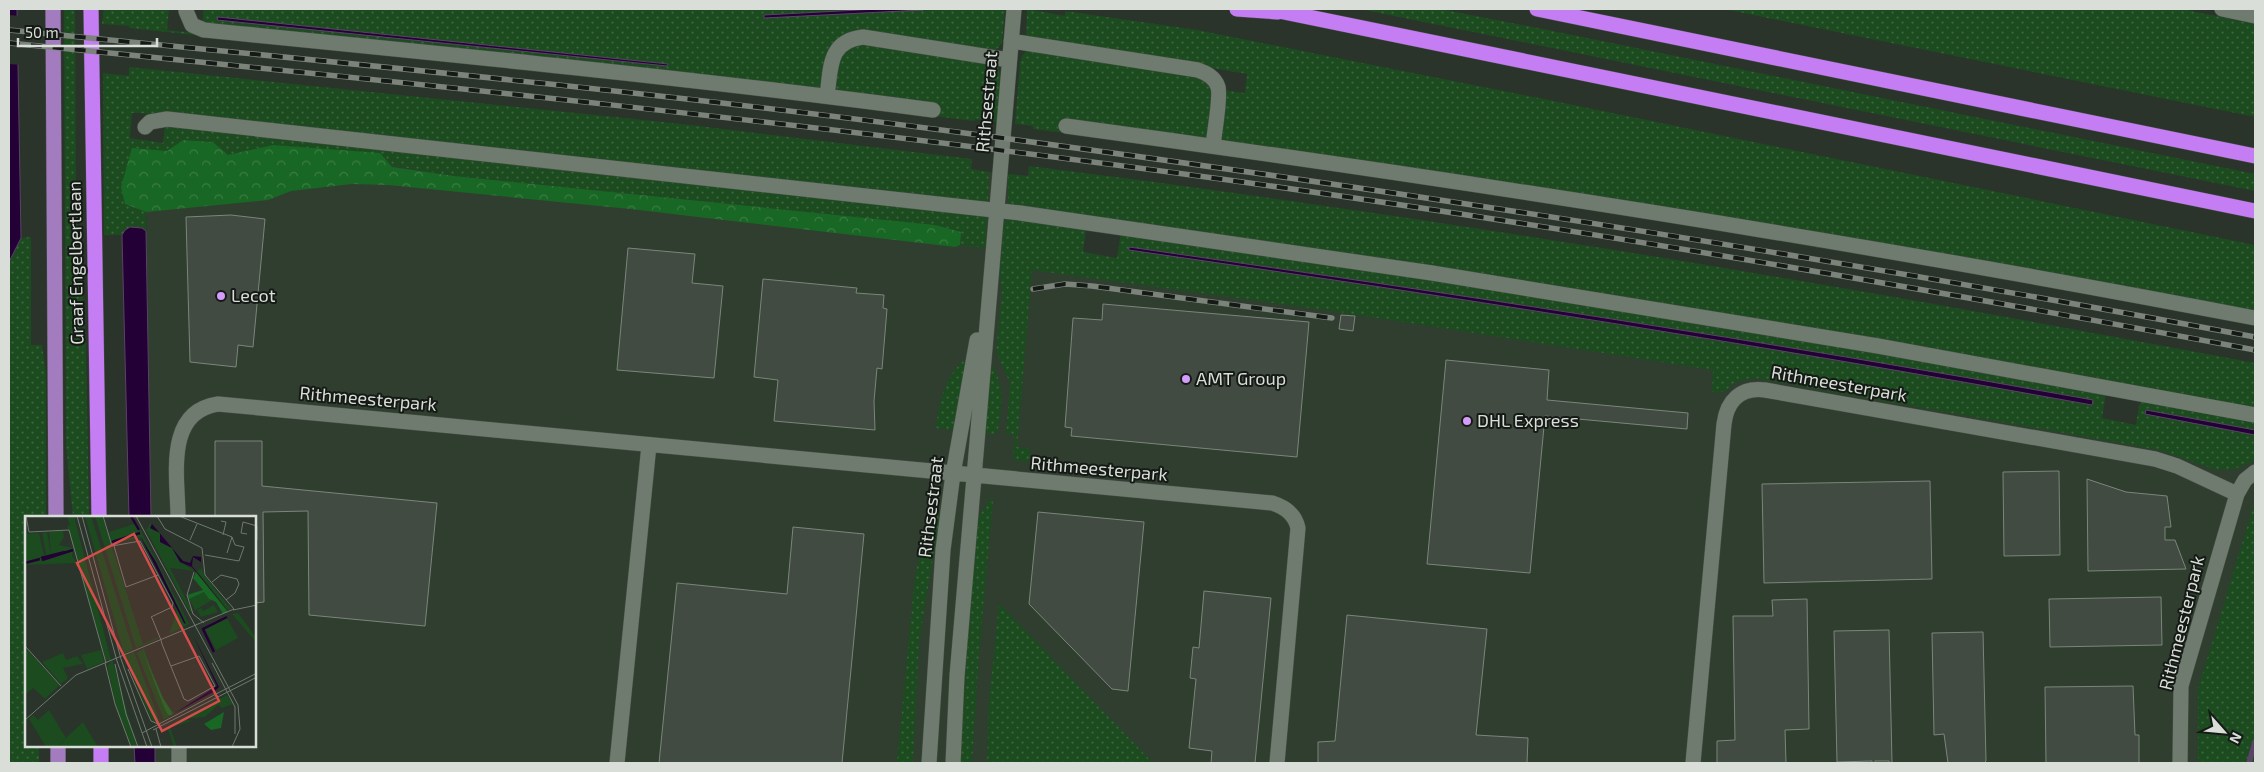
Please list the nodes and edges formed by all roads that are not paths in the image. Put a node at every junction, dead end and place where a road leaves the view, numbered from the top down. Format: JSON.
{"nodes":[{"id":1,"x":53,"y":9,"type":"edge"},
{"id":2,"x":91,"y":9,"type":"edge"},
{"id":3,"x":1014,"y":9,"type":"edge"},
{"id":4,"x":1237,"y":9,"type":"edge"},
{"id":5,"x":1270,"y":9,"type":"edge"},
{"id":6,"x":1537,"y":9,"type":"edge"},
{"id":7,"x":2222,"y":9,"type":"edge"},
{"id":8,"x":186,"y":11,"type":"dead end"},
{"id":9,"x":1293,"y":13,"type":"junction"},
{"id":10,"x":2255,"y":16,"type":"edge"},
{"id":11,"x":1011,"y":41,"type":"junction"},
{"id":12,"x":1009,"y":60,"type":"junction"},
{"id":13,"x":827,"y":96,"type":"junction"},
{"id":14,"x":933,"y":110,"type":"dead end"},
{"id":15,"x":1066,"y":126,"type":"dead end"},
{"id":16,"x":145,"y":127,"type":"dead end"},
{"id":17,"x":1213,"y":146,"type":"junction"},
{"id":18,"x":2255,"y":156,"type":"edge"},
{"id":19,"x":997,"y":211,"type":"junction"},
{"id":20,"x":2255,"y":211,"type":"edge"},
{"id":21,"x":992,"y":258,"type":"junction"},
{"id":22,"x":2255,"y":318,"type":"edge"},
{"id":23,"x":2255,"y":415,"type":"edge"},
{"id":24,"x":649,"y":445,"type":"junction"},
{"id":25,"x":2255,"y":472,"type":"edge"},
{"id":26,"x":952,"y":474,"type":"junction"},
{"id":27,"x":975,"y":476,"type":"junction"},
{"id":28,"x":2237,"y":494,"type":"junction"},
{"id":29,"x":56,"y":516,"type":"edge"},
{"id":30,"x":99,"y":516,"type":"edge"},
{"id":31,"x":178,"y":516,"type":"edge"},
{"id":32,"x":58,"y":747,"type":"edge"},
{"id":33,"x":101,"y":747,"type":"edge"},
{"id":34,"x":179,"y":747,"type":"edge"},
{"id":35,"x":58,"y":763,"type":"edge"},
{"id":36,"x":101,"y":763,"type":"edge"},
{"id":37,"x":179,"y":763,"type":"edge"},
{"id":38,"x":617,"y":763,"type":"edge"},
{"id":39,"x":929,"y":763,"type":"edge"},
{"id":40,"x":953,"y":763,"type":"edge"},
{"id":41,"x":1277,"y":763,"type":"edge"},
{"id":42,"x":1693,"y":763,"type":"edge"},
{"id":43,"x":2180,"y":763,"type":"edge"}],
"edges":[{"from":1,"to":29,"type":"main road","name":"Graaf Engelbertlaan"},
{"from":2,"to":30,"type":"highway","name":"Graaf Engelbertlaan"},
{"from":3,"to":11,"type":"street","name":"Rithsestraat"},
{"from":4,"to":9,"type":"highway"},
{"from":5,"to":9,"type":"highway"},
{"from":6,"to":18,"type":"highway"},
{"from":7,"to":10,"type":"street"},
{"from":8,"to":13,"type":"street"},
{"from":9,"to":20,"type":"highway"},
{"from":11,"to":12,"type":"street","name":"Rithsestraat"},
{"from":11,"to":17,"type":"street"},
{"from":12,"to":13,"type":"street"},
{"from":12,"to":19,"type":"street","name":"Rithsestraat"},
{"from":13,"to":14,"type":"street"},
{"from":15,"to":17,"type":"street"},
{"from":16,"to":19,"type":"street"},
{"from":17,"to":22,"type":"street"},
{"from":19,"to":21,"type":"street","name":"Rithsestraat"},
{"from":19,"to":23,"type":"street"},
{"from":21,"to":26,"type":"street","name":"Rithsestraat"},
{"from":21,"to":27,"type":"street","name":"Rithsestraat"},
{"from":24,"to":26,"type":"street","name":"Rithmeesterpark"},
{"from":24,"to":31,"type":"street","name":"Rithmeesterpark"},
{"from":24,"to":38,"type":"street"},
{"from":25,"to":28,"type":"street","name":"Rithmeesterpark"},
{"from":26,"to":27,"type":"street","name":"Rithmeesterpark"},
{"from":26,"to":39,"type":"street","name":"Rithsestraat"},
{"from":27,"to":40,"type":"street","name":"Rithsestraat"},
{"from":27,"to":41,"type":"street","name":"Rithmeesterpark"},
{"from":28,"to":42,"type":"street","name":"Rithmeesterpark"},
{"from":28,"to":43,"type":"street","name":"Rithmeesterpark"},
{"from":32,"to":35,"type":"main road"},
{"from":33,"to":36,"type":"highway"},
{"from":34,"to":37,"type":"street"}]}
